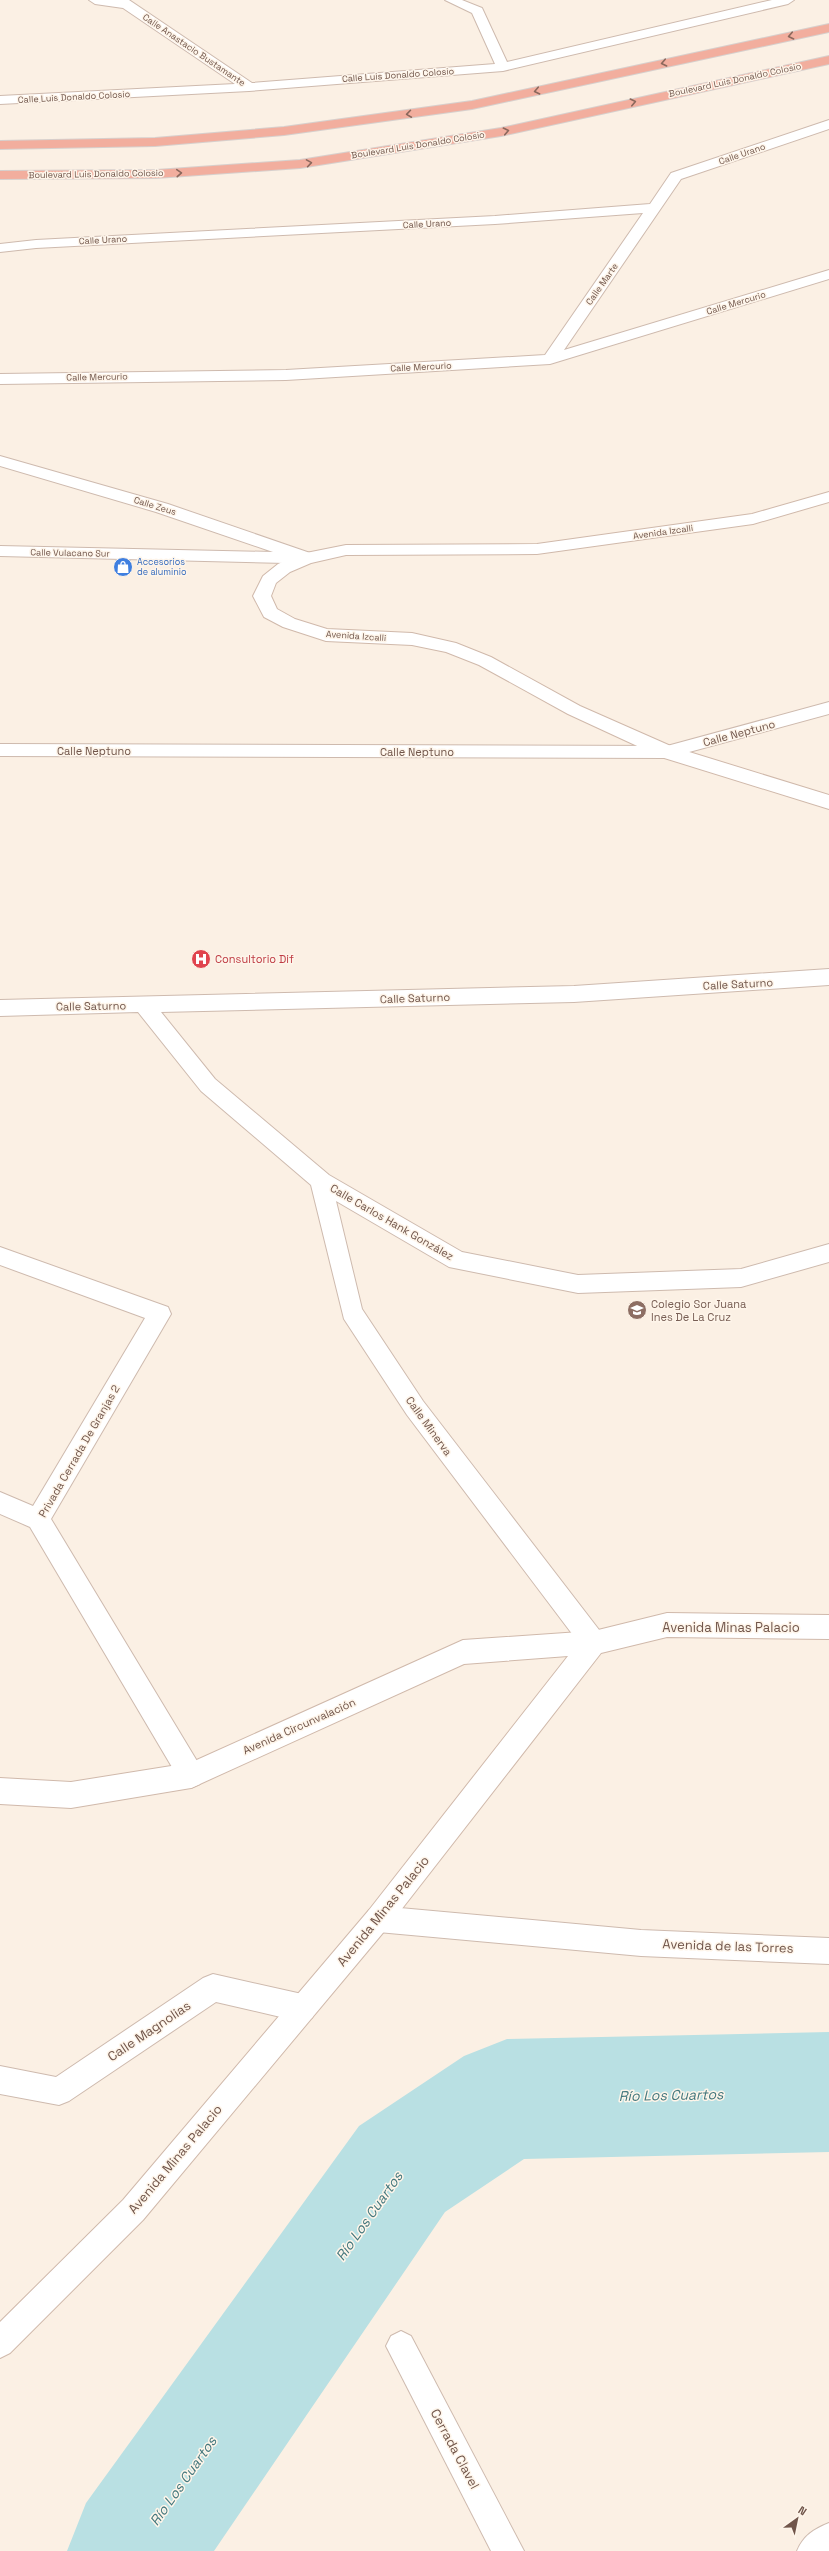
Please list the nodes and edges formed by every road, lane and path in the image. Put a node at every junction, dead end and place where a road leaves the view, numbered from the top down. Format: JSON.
{"nodes":[{"id":1,"x":95,"y":0,"type":"edge"},
{"id":2,"x":451,"y":0,"type":"edge"},
{"id":3,"x":788,"y":0,"type":"edge"},
{"id":4,"x":123,"y":2,"type":"edge"},
{"id":5,"x":829,"y":28,"type":"edge"},
{"id":6,"x":829,"y":60,"type":"edge"},
{"id":7,"x":503,"y":67,"type":"junction"},
{"id":8,"x":249,"y":87,"type":"junction"},
{"id":9,"x":0,"y":100,"type":"edge"},
{"id":10,"x":829,"y":124,"type":"edge"},
{"id":11,"x":0,"y":145,"type":"edge"},
{"id":12,"x":0,"y":175,"type":"edge"},
{"id":13,"x":654,"y":208,"type":"junction"},
{"id":14,"x":0,"y":248,"type":"edge"},
{"id":15,"x":829,"y":274,"type":"edge"},
{"id":16,"x":550,"y":359,"type":"junction"},
{"id":17,"x":0,"y":379,"type":"edge"},
{"id":18,"x":0,"y":461,"type":"edge"},
{"id":19,"x":829,"y":497,"type":"edge"},
{"id":20,"x":0,"y":551,"type":"edge"},
{"id":21,"x":307,"y":558,"type":"junction"},
{"id":22,"x":829,"y":708,"type":"edge"},
{"id":23,"x":0,"y":750,"type":"edge"},
{"id":24,"x":668,"y":752,"type":"junction"},
{"id":25,"x":829,"y":802,"type":"edge"},
{"id":26,"x":829,"y":977,"type":"edge"},
{"id":27,"x":144,"y":1005,"type":"junction"},
{"id":28,"x":0,"y":1008,"type":"edge"},
{"id":29,"x":321,"y":1181,"type":"junction"},
{"id":30,"x":829,"y":1253,"type":"edge"},
{"id":31,"x":0,"y":1256,"type":"edge"},
{"id":32,"x":0,"y":1503,"type":"edge"},
{"id":33,"x":38,"y":1519,"type":"junction"},
{"id":34,"x":829,"y":1627,"type":"edge"},
{"id":35,"x":594,"y":1643,"type":"junction"},
{"id":36,"x":191,"y":1775,"type":"junction"},
{"id":37,"x":0,"y":1791,"type":"edge"},
{"id":38,"x":378,"y":1919,"type":"junction"},
{"id":39,"x":824,"y":1950,"type":"edge"},
{"id":40,"x":302,"y":2008,"type":"junction"},
{"id":41,"x":0,"y":2080,"type":"edge"},
{"id":42,"x":0,"y":2343,"type":"edge"},
{"id":43,"x":402,"y":2346,"type":"dead end"},
{"id":44,"x":829,"y":2539,"type":"edge"},
{"id":45,"x":508,"y":2551,"type":"edge"},
{"id":46,"x":813,"y":2551,"type":"edge"}],
"edges":[{"from":1,"to":4,"type":"street"},
{"from":2,"to":7,"type":"street"},
{"from":3,"to":7,"type":"street","name":"Calle Luis Donaldo Colosio"},
{"from":4,"to":8,"type":"street","name":"Calle Anastacio Bustamante"},
{"from":5,"to":11,"type":"highway","one_way":true},
{"from":12,"to":6,"type":"highway","name":"Boulevard Luis Donaldo Colosio","one_way":true},
{"from":7,"to":8,"type":"street","name":"Calle Luis Donaldo Colosio"},
{"from":8,"to":9,"type":"street","name":"Calle Luis Donaldo Colosio"},
{"from":10,"to":13,"type":"street","name":"Calle Urano"},
{"from":13,"to":14,"type":"street","name":"Calle Urano"},
{"from":13,"to":16,"type":"street","name":"Calle Marte"},
{"from":15,"to":16,"type":"street","name":"Calle Mercurio"},
{"from":16,"to":17,"type":"street","name":"Calle Mercurio"},
{"from":18,"to":21,"type":"street","name":"Calle Zeus"},
{"from":19,"to":21,"type":"street","name":"Avenida Izcalli"},
{"from":20,"to":21,"type":"street","name":"Calle Vulacano Sur"},
{"from":21,"to":24,"type":"street","name":"Avenida Izcalli"},
{"from":22,"to":24,"type":"street","name":"Calle Neptuno"},
{"from":23,"to":24,"type":"street","name":"Calle Neptuno"},
{"from":24,"to":25,"type":"street","name":"Avenida Izcalli"},
{"from":26,"to":27,"type":"street","name":"Calle Saturno"},
{"from":27,"to":28,"type":"street","name":"Calle Saturno"},
{"from":27,"to":29,"type":"street","name":"Calle Carlos Hank González"},
{"from":29,"to":30,"type":"street","name":"Calle Carlos Hank González"},
{"from":29,"to":35,"type":"street","name":"Calle Minerva"},
{"from":31,"to":33,"type":"street","name":"Privada Cerrada De Granjas 2"},
{"from":32,"to":33,"type":"street"},
{"from":33,"to":36,"type":"street","name":"Privada Cerrada De Granjas 2"},
{"from":34,"to":35,"type":"street","name":"Avenida Minas Palacio"},
{"from":35,"to":36,"type":"street","name":"Avenida Circunvalación"},
{"from":35,"to":38,"type":"street","name":"Avenida Minas Palacio"},
{"from":36,"to":37,"type":"street","name":"Avenida Circunvalación"},
{"from":38,"to":39,"type":"street","name":"Avenida de las Torres"},
{"from":38,"to":40,"type":"street","name":"Avenida Minas Palacio"},
{"from":40,"to":41,"type":"street","name":"Calle Magnolias"},
{"from":40,"to":42,"type":"street","name":"Avenida Minas Palacio"},
{"from":43,"to":45,"type":"street","name":"Cerrada Clavel"},
{"from":44,"to":46,"type":"street"}]}
